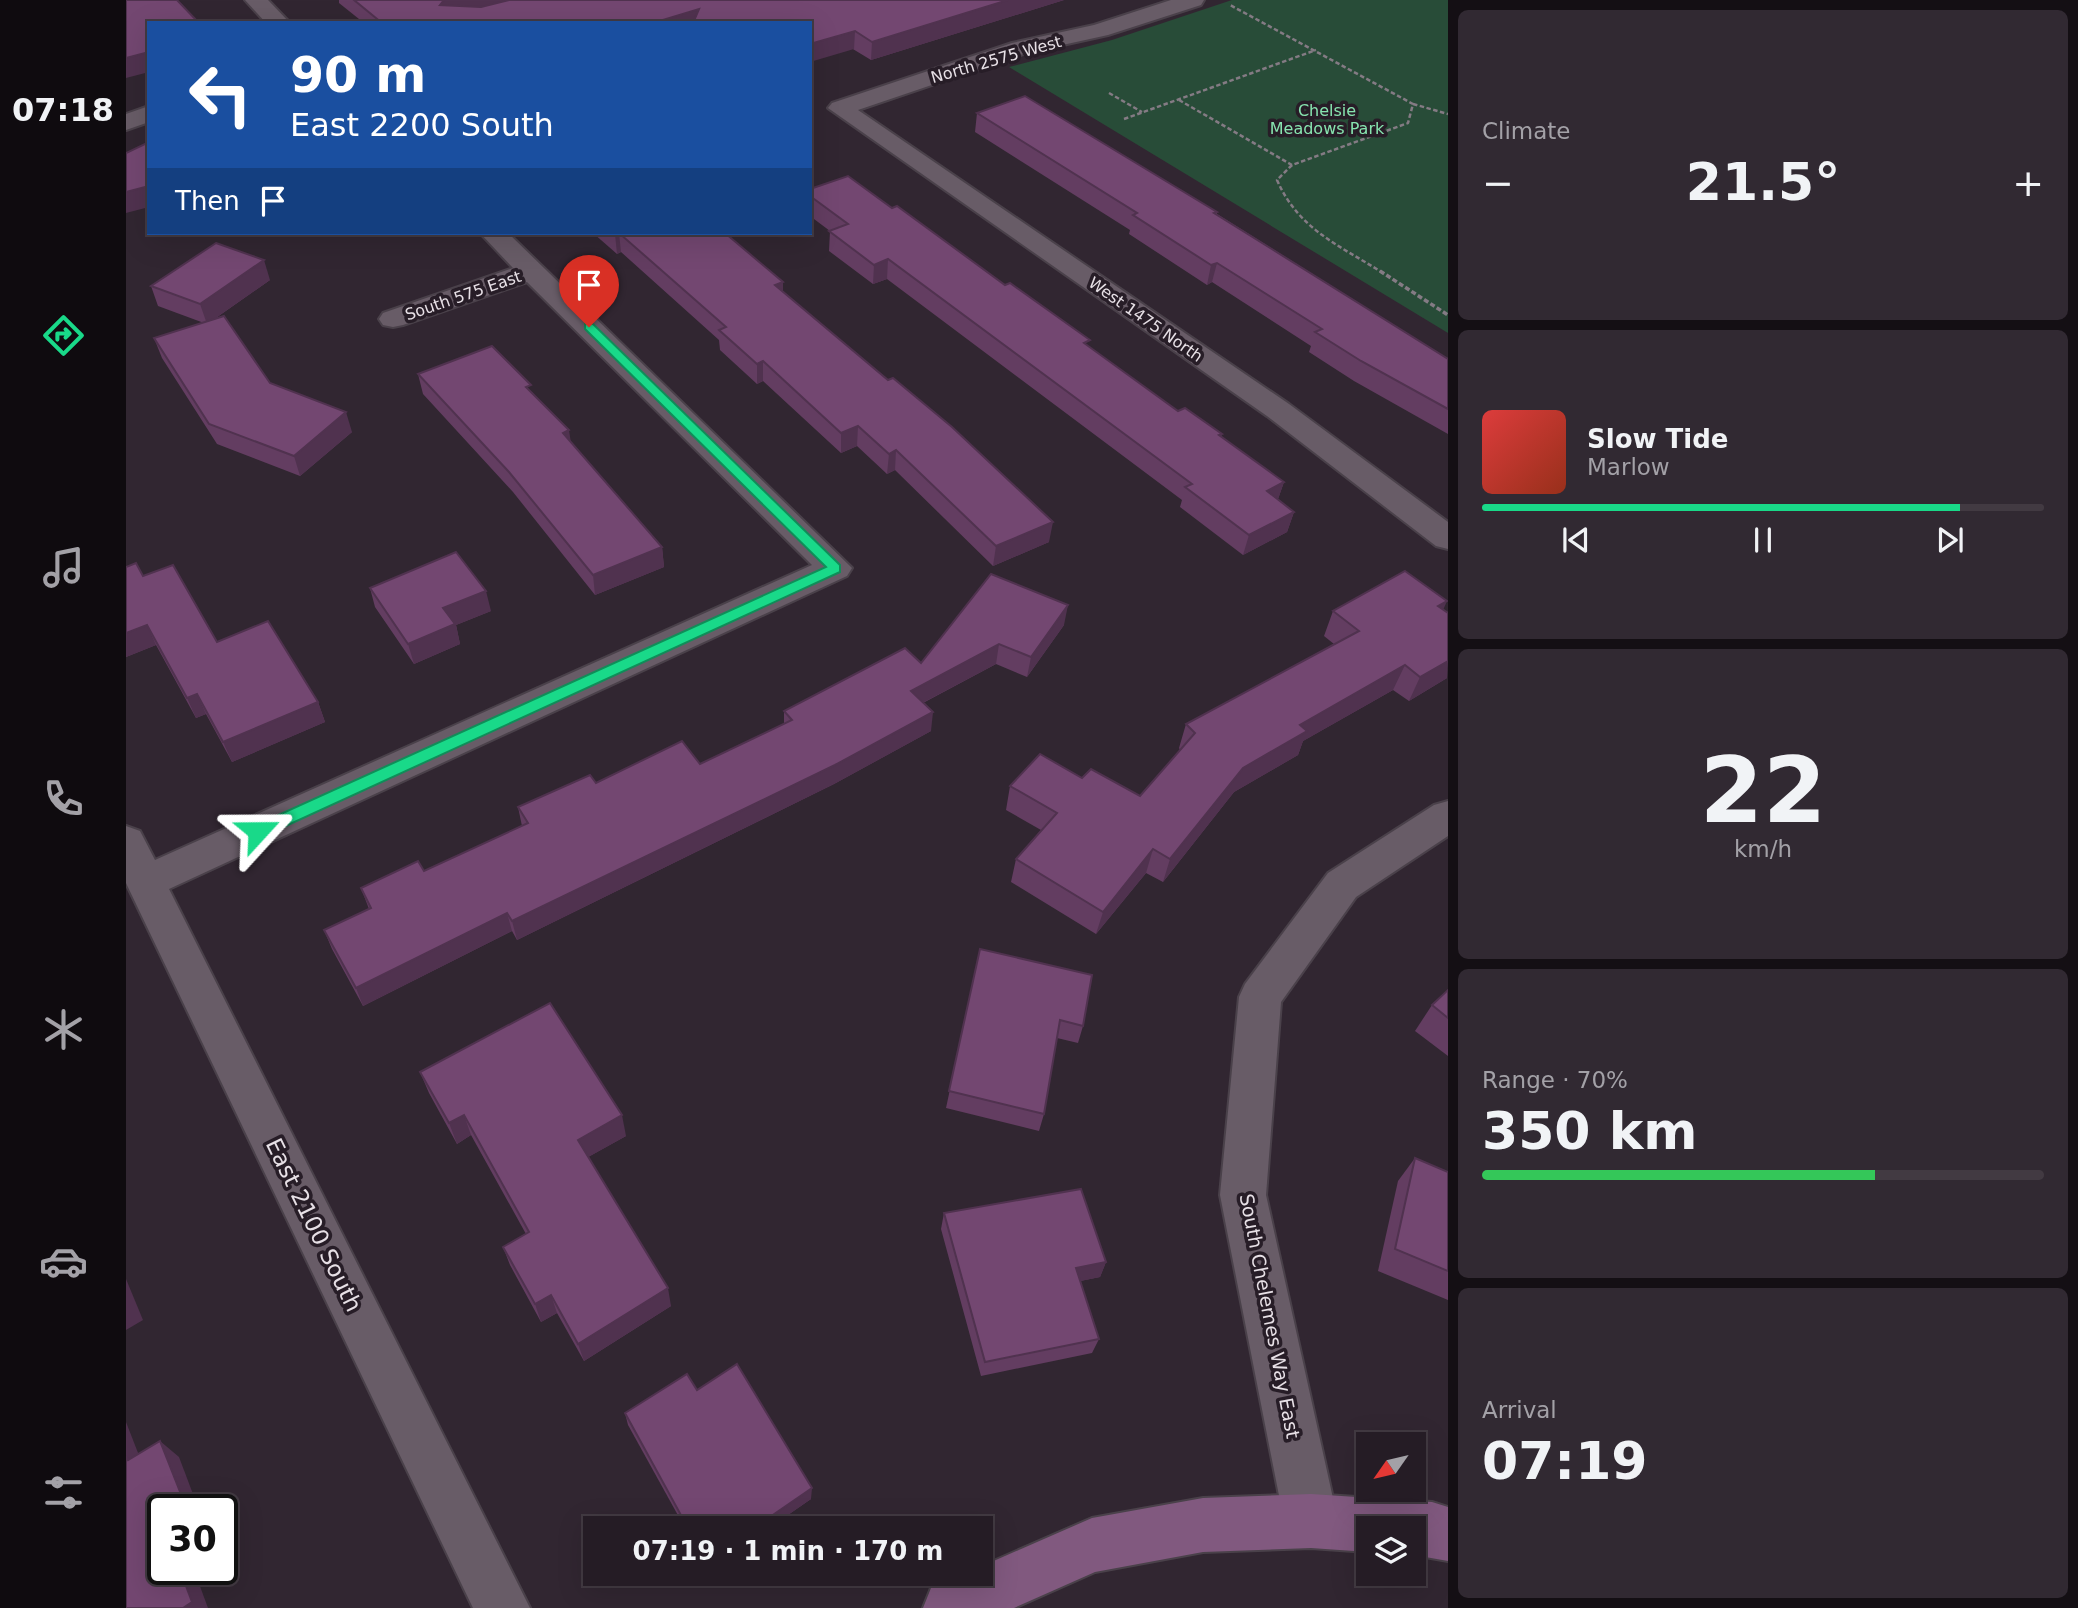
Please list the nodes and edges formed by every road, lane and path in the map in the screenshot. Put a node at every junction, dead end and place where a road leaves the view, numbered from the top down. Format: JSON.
{"nodes":[{"id":1,"x":256,"y":0,"type":"edge"},
{"id":2,"x":1193,"y":0,"type":"edge"},
{"id":3,"x":1229,"y":5,"type":"dead end"},
{"id":4,"x":277,"y":21,"type":"edge"},
{"id":5,"x":1317,"y":49,"type":"junction"},
{"id":6,"x":1109,"y":93,"type":"dead end"},
{"id":7,"x":1180,"y":100,"type":"junction"},
{"id":8,"x":1413,"y":104,"type":"junction"},
{"id":9,"x":840,"y":108,"type":"joint"},
{"id":10,"x":1143,"y":113,"type":"junction"},
{"id":11,"x":147,"y":114,"type":"edge"},
{"id":12,"x":1448,"y":114,"type":"edge"},
{"id":13,"x":1124,"y":120,"type":"dead end"},
{"id":14,"x":126,"y":123,"type":"edge"},
{"id":15,"x":1292,"y":164,"type":"junction"},
{"id":16,"x":495,"y":235,"type":"edge"},
{"id":17,"x":533,"y":271,"type":"junction"},
{"id":18,"x":1448,"y":316,"type":"edge"},
{"id":19,"x":393,"y":319,"type":"dead end"},
{"id":20,"x":1448,"y":538,"type":"edge"},
{"id":21,"x":1448,"y":816,"type":"edge"},
{"id":22,"x":136,"y":862,"type":"edge"},
{"id":23,"x":1311,"y":1521,"type":"junction"},
{"id":24,"x":1448,"y":1534,"type":"edge"},
{"id":25,"x":502,"y":1608,"type":"edge"},
{"id":26,"x":951,"y":1608,"type":"edge"}],
"edges":[{"from":1,"to":4,"type":"street"},
{"from":2,"to":9,"type":"street","name":"North 2575 West"},
{"from":3,"to":5,"type":"path"},
{"from":5,"to":7,"type":"path"},
{"from":5,"to":8,"type":"path"},
{"from":6,"to":10,"type":"path"},
{"from":7,"to":10,"type":"path"},
{"from":7,"to":15,"type":"path"},
{"from":8,"to":12,"type":"path"},
{"from":8,"to":15,"type":"path"},
{"from":9,"to":20,"type":"street","name":"West 1475 North"},
{"from":10,"to":13,"type":"path"},
{"from":11,"to":14,"type":"street"},
{"from":15,"to":18,"type":"path"},
{"from":16,"to":17,"type":"street"},
{"from":17,"to":19,"type":"street","name":"South 575 East"},
{"from":17,"to":22,"type":"street"},
{"from":21,"to":23,"type":"street","name":"South Chelemes Way East"},
{"from":22,"to":25,"type":"street","name":"East 2100 South"},
{"from":23,"to":24,"type":"street"},
{"from":23,"to":26,"type":"street"}]}
